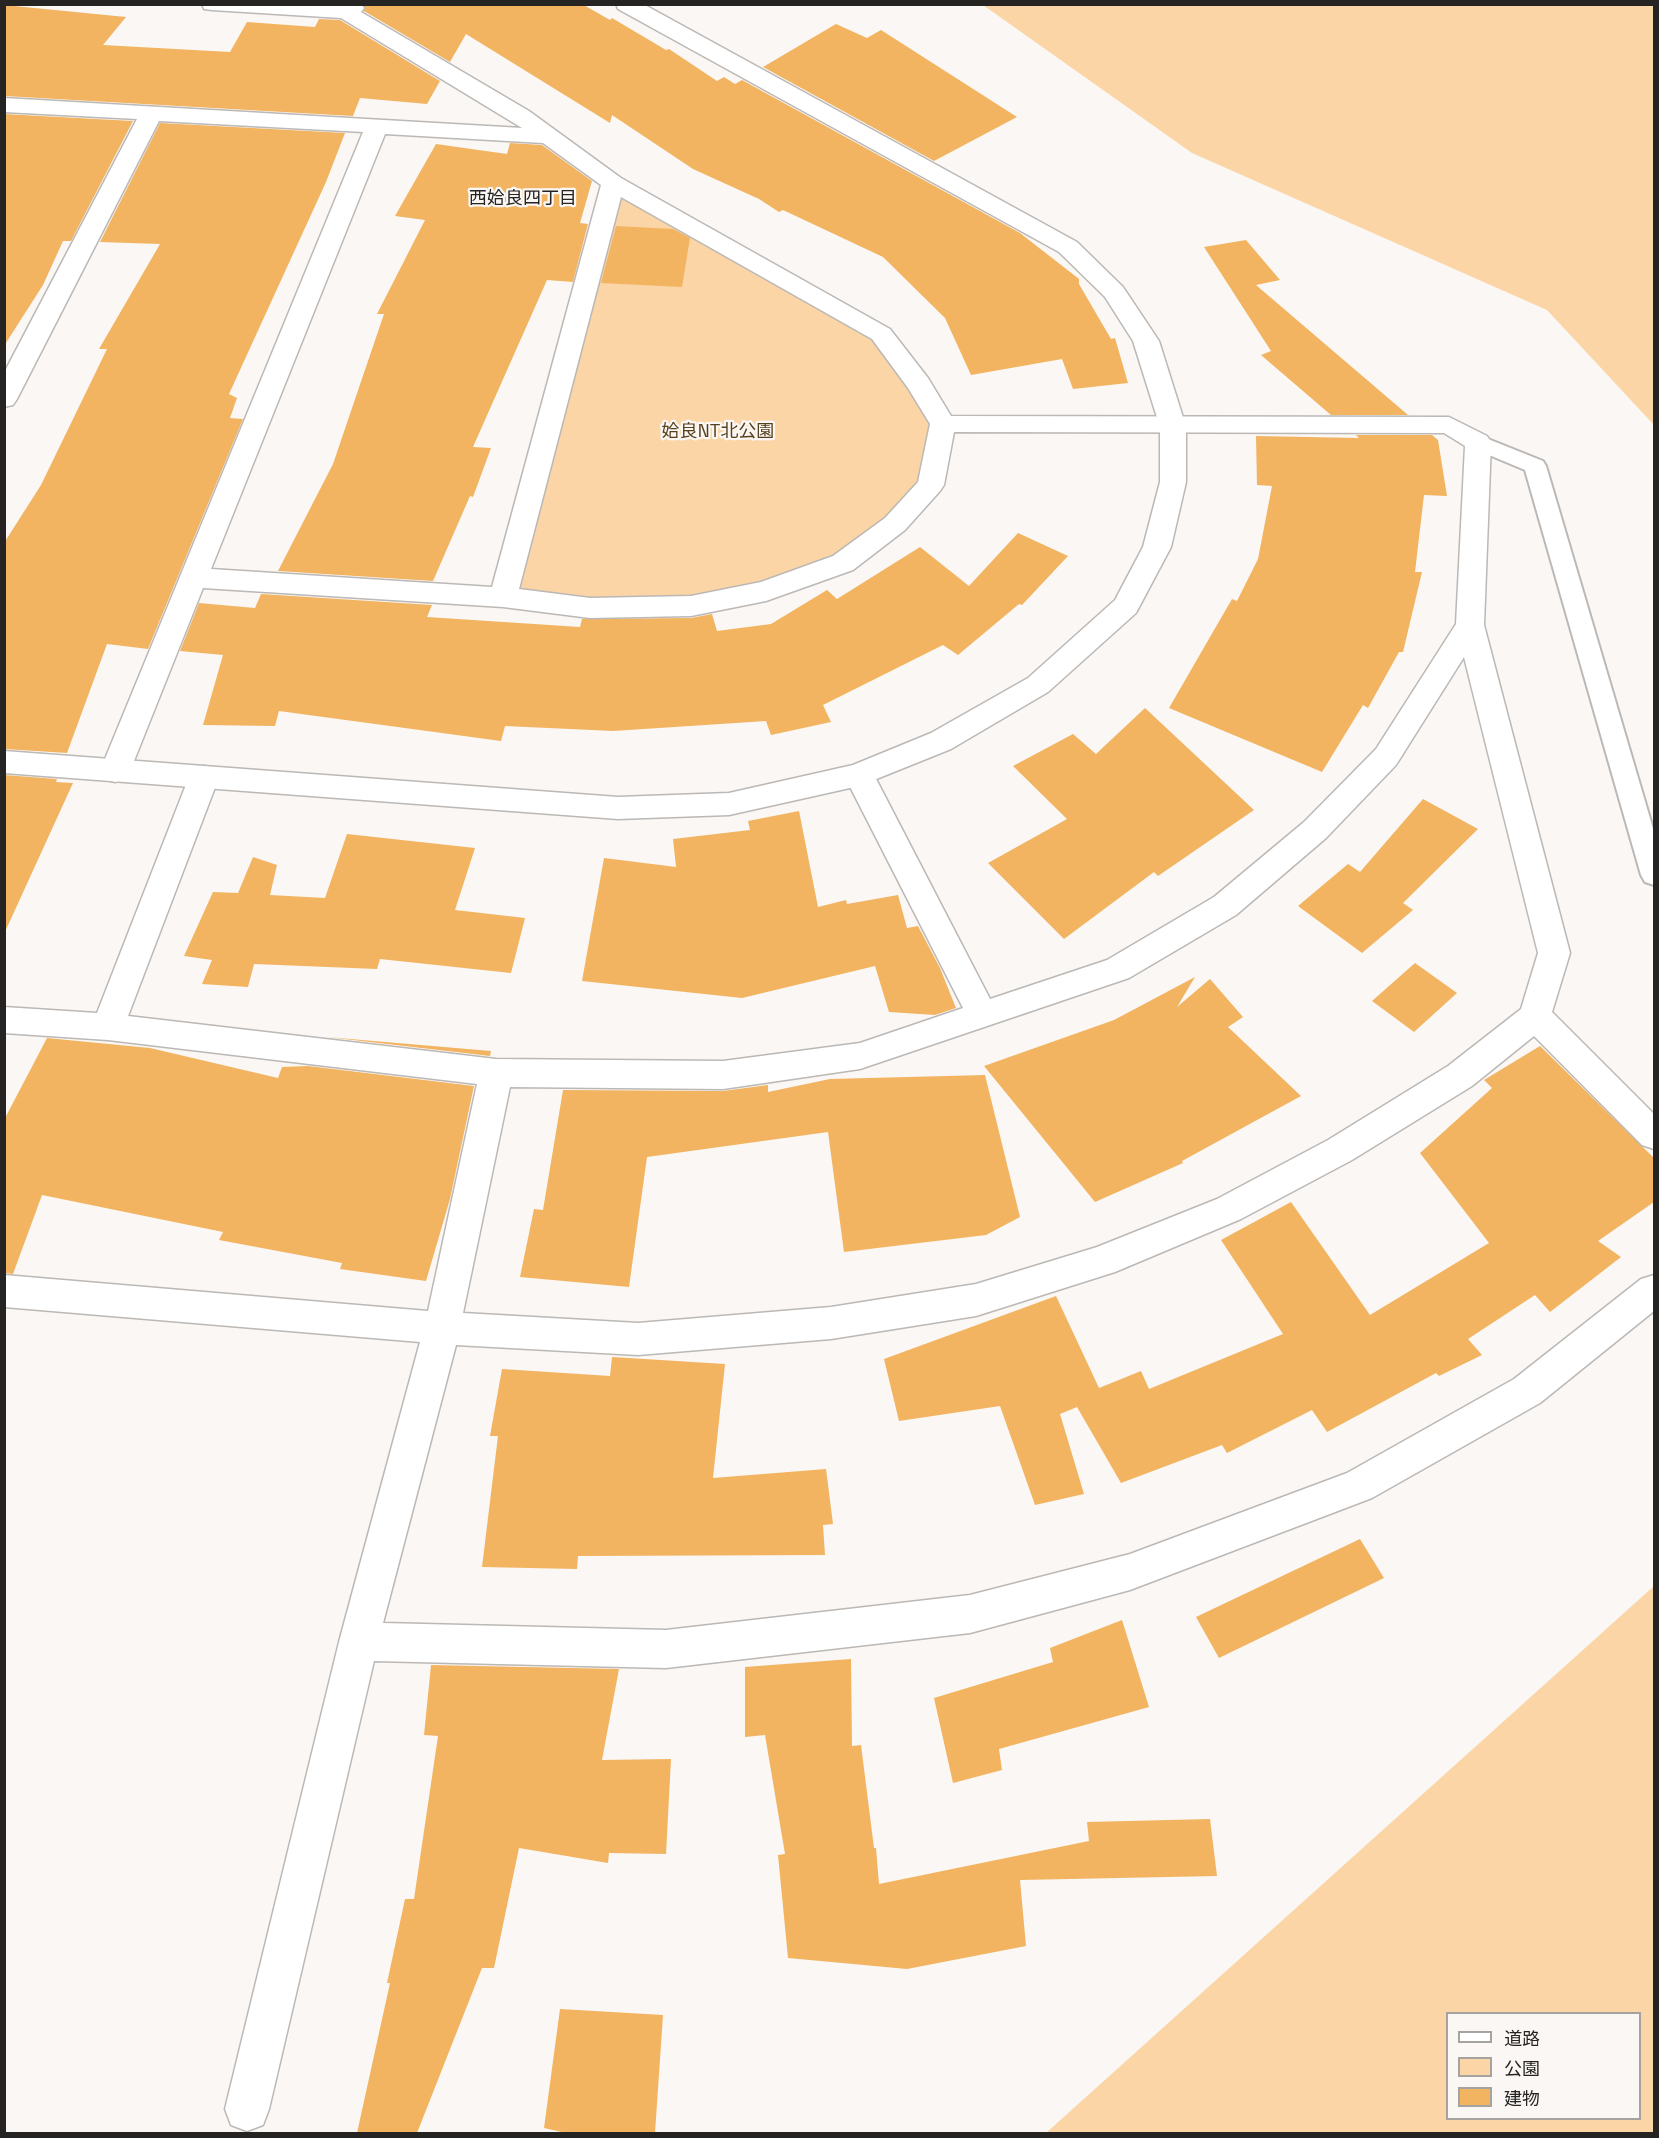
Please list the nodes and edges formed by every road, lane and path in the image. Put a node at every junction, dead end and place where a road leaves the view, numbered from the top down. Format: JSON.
{"nodes":[{"id":1,"x":212,"y":4,"type":"edge"},
{"id":2,"x":626,"y":4,"type":"edge"},
{"id":3,"x":346,"y":7,"type":"edge"},
{"id":4,"x":4,"y":105,"type":"edge"},
{"id":5,"x":151,"y":115,"type":"junction"},
{"id":6,"x":376,"y":128,"type":"junction"},
{"id":7,"x":549,"y":136,"type":"junction"},
{"id":8,"x":613,"y":183,"type":"junction"},
{"id":9,"x":4,"y":399,"type":"edge"},
{"id":10,"x":944,"y":424,"type":"junction"},
{"id":11,"x":1173,"y":426,"type":"junction"},
{"id":12,"x":1478,"y":442,"type":"junction"},
{"id":13,"x":195,"y":578,"type":"junction"},
{"id":14,"x":503,"y":597,"type":"junction"},
{"id":15,"x":1470,"y":625,"type":"junction"},
{"id":16,"x":4,"y":762,"type":"edge"},
{"id":17,"x":115,"y":771,"type":"junction"},
{"id":18,"x":859,"y":775,"type":"junction"},
{"id":19,"x":204,"y":777,"type":"junction"},
{"id":20,"x":1654,"y":874,"type":"edge"},
{"id":21,"x":983,"y":1016,"type":"junction"},
{"id":22,"x":1535,"y":1016,"type":"junction"},
{"id":23,"x":4,"y":1020,"type":"edge"},
{"id":24,"x":108,"y":1027,"type":"junction"},
{"id":25,"x":496,"y":1073,"type":"junction"},
{"id":26,"x":1654,"y":1135,"type":"edge"},
{"id":27,"x":1654,"y":1290,"type":"edge"},
{"id":28,"x":4,"y":1291,"type":"edge"},
{"id":29,"x":442,"y":1328,"type":"junction"},
{"id":30,"x":359,"y":1642,"type":"junction"},
{"id":31,"x":247,"y":2109,"type":"dead end"}],
"edges":[{"from":1,"to":3,"type":"street"},
{"from":2,"to":11,"type":"street"},
{"from":3,"to":7,"type":"street"},
{"from":4,"to":5,"type":"street"},
{"from":5,"to":6,"type":"street"},
{"from":5,"to":9,"type":"street"},
{"from":6,"to":7,"type":"street"},
{"from":6,"to":13,"type":"street"},
{"from":7,"to":8,"type":"street"},
{"from":8,"to":10,"type":"street"},
{"from":8,"to":14,"type":"street"},
{"from":10,"to":11,"type":"street"},
{"from":10,"to":14,"type":"street"},
{"from":11,"to":12,"type":"street"},
{"from":11,"to":18,"type":"street"},
{"from":12,"to":15,"type":"street"},
{"from":12,"to":20,"type":"lane"},
{"from":13,"to":14,"type":"street"},
{"from":13,"to":17,"type":"street"},
{"from":15,"to":21,"type":"street"},
{"from":15,"to":22,"type":"street"},
{"from":16,"to":17,"type":"street"},
{"from":17,"to":19,"type":"street"},
{"from":18,"to":19,"type":"street"},
{"from":18,"to":21,"type":"street"},
{"from":19,"to":24,"type":"street"},
{"from":21,"to":25,"type":"street"},
{"from":22,"to":26,"type":"street"},
{"from":22,"to":29,"type":"street"},
{"from":23,"to":24,"type":"street"},
{"from":24,"to":25,"type":"street"},
{"from":25,"to":29,"type":"street"},
{"from":27,"to":30,"type":"street"},
{"from":28,"to":29,"type":"street"},
{"from":29,"to":30,"type":"street"},
{"from":30,"to":31,"type":"street"}]}
